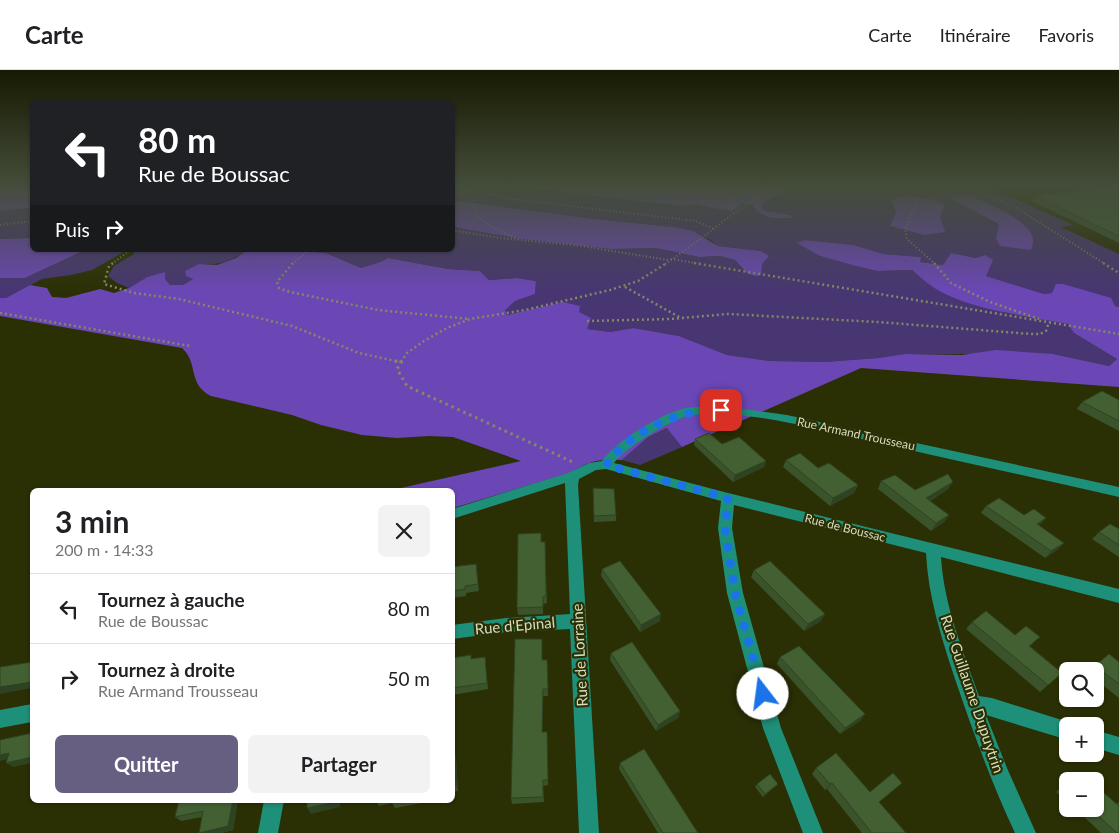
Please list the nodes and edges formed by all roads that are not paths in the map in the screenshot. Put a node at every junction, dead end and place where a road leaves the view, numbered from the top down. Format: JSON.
{"nodes":[{"id":1,"x":606,"y":465,"type":"junction"},
{"id":2,"x":581,"y":473,"type":"junction"},
{"id":3,"x":1119,"y":492,"type":"edge"},
{"id":4,"x":728,"y":498,"type":"junction"},
{"id":5,"x":455,"y":513,"type":"edge"},
{"id":6,"x":932,"y":550,"type":"junction"},
{"id":7,"x":1119,"y":596,"type":"edge"},
{"id":8,"x":578,"y":621,"type":"junction"},
{"id":9,"x":455,"y":632,"type":"edge"},
{"id":10,"x":972,"y":704,"type":"junction"},
{"id":11,"x":30,"y":713,"type":"edge"},
{"id":12,"x":0,"y":718,"type":"edge"},
{"id":13,"x":1059,"y":728,"type":"edge"},
{"id":14,"x":1104,"y":742,"type":"edge"},
{"id":15,"x":1119,"y":746,"type":"edge"},
{"id":16,"x":273,"y":803,"type":"edge"},
{"id":17,"x":268,"y":833,"type":"edge"},
{"id":18,"x":589,"y":833,"type":"edge"},
{"id":19,"x":813,"y":833,"type":"edge"},
{"id":20,"x":1026,"y":833,"type":"edge"}],
"edges":[{"from":1,"to":2,"type":"street","name":"Rue de Boussac"},
{"from":1,"to":3,"type":"street","name":"Rue Armand Trousseau"},
{"from":1,"to":4,"type":"street","name":"Rue de Boussac"},
{"from":2,"to":5,"type":"street","name":"Rue de Boussac"},
{"from":2,"to":8,"type":"street","name":"Rue de Lorraine"},
{"from":4,"to":6,"type":"street","name":"Rue de Boussac"},
{"from":4,"to":19,"type":"street"},
{"from":6,"to":7,"type":"street","name":"Rue de Boussac"},
{"from":6,"to":10,"type":"street","name":"Rue Guillaume Dupuytrin"},
{"from":8,"to":9,"type":"street","name":"Rue d'Epinal"},
{"from":8,"to":18,"type":"street","name":"Rue de Lorraine"},
{"from":10,"to":13,"type":"street"},
{"from":10,"to":20,"type":"street","name":"Rue Guillaume Dupuytrin"},
{"from":11,"to":12,"type":"street"},
{"from":14,"to":15,"type":"street"},
{"from":16,"to":17,"type":"street"}]}
